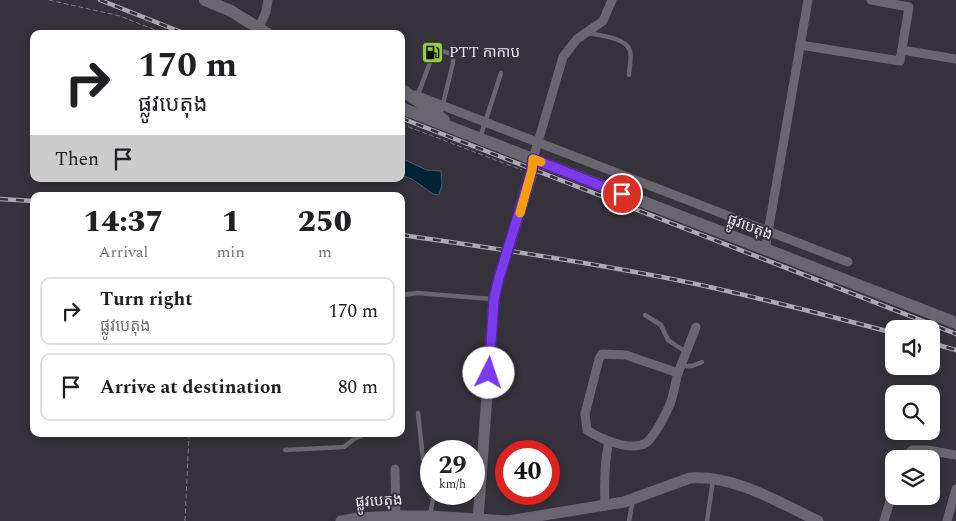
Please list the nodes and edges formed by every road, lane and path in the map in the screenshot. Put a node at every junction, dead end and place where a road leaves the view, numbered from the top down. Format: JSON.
{"nodes":[{"id":1,"x":49,"y":0,"type":"edge"},
{"id":2,"x":205,"y":0,"type":"edge"},
{"id":3,"x":268,"y":0,"type":"edge"},
{"id":4,"x":612,"y":0,"type":"edge"},
{"id":5,"x":808,"y":0,"type":"edge"},
{"id":6,"x":871,"y":0,"type":"edge"},
{"id":7,"x":155,"y":30,"type":"edge"},
{"id":8,"x":260,"y":30,"type":"edge"},
{"id":9,"x":263,"y":30,"type":"edge"},
{"id":10,"x":586,"y":33,"type":"junction"},
{"id":11,"x":800,"y":45,"type":"junction"},
{"id":12,"x":902,"y":50,"type":"junction"},
{"id":13,"x":956,"y":59,"type":"edge"},
{"id":14,"x":501,"y":73,"type":"dead end"},
{"id":15,"x":629,"y":75,"type":"dead end"},
{"id":16,"x":410,"y":94,"type":"edge"},
{"id":17,"x":407,"y":110,"type":"edge"},
{"id":18,"x":440,"y":115,"type":"junction"},
{"id":19,"x":485,"y":122,"type":"junction"},
{"id":20,"x":405,"y":125,"type":"edge"},
{"id":21,"x":480,"y":139,"type":"junction"},
{"id":22,"x":538,"y":142,"type":"junction"},
{"id":23,"x":533,"y":159,"type":"junction"},
{"id":24,"x":532,"y":173,"type":"junction"},
{"id":25,"x":768,"y":231,"type":"junction"},
{"id":26,"x":765,"y":250,"type":"junction"},
{"id":27,"x":848,"y":262,"type":"dead end"},
{"id":28,"x":405,"y":294,"type":"edge"},
{"id":29,"x":494,"y":299,"type":"junction"},
{"id":30,"x":645,"y":315,"type":"dead end"},
{"id":31,"x":956,"y":323,"type":"edge"},
{"id":32,"x":696,"y":327,"type":"dead end"},
{"id":33,"x":686,"y":352,"type":"junction"},
{"id":34,"x":702,"y":362,"type":"dead end"},
{"id":35,"x":679,"y":370,"type":"junction"},
{"id":36,"x":418,"y":413,"type":"dead end"},
{"id":37,"x":189,"y":437,"type":"edge"},
{"id":38,"x":359,"y":437,"type":"edge"},
{"id":39,"x":421,"y":440,"type":"edge"},
{"id":40,"x":609,"y":442,"type":"junction"},
{"id":41,"x":285,"y":450,"type":"dead end"},
{"id":42,"x":940,"y":452,"type":"edge"},
{"id":43,"x":956,"y":455,"type":"edge"},
{"id":44,"x":395,"y":469,"type":"dead end"},
{"id":45,"x":713,"y":478,"type":"junction"},
{"id":46,"x":956,"y":489,"type":"edge"},
{"id":47,"x":634,"y":499,"type":"junction"},
{"id":48,"x":431,"y":505,"type":"edge"},
{"id":49,"x":889,"y":505,"type":"edge"},
{"id":50,"x":605,"y":506,"type":"junction"},
{"id":51,"x":396,"y":516,"type":"junction"},
{"id":52,"x":428,"y":518,"type":"edge"},
{"id":53,"x":478,"y":520,"type":"edge"},
{"id":54,"x":185,"y":521,"type":"edge"},
{"id":55,"x":341,"y":521,"type":"edge"},
{"id":56,"x":629,"y":521,"type":"edge"},
{"id":57,"x":707,"y":521,"type":"edge"},
{"id":58,"x":818,"y":521,"type":"edge"},
{"id":59,"x":884,"y":521,"type":"edge"},
{"id":60,"x":947,"y":521,"type":"edge"}],
"edges":[{"from":1,"to":7,"type":"path"},
{"from":2,"to":8,"type":"main road"},
{"from":3,"to":9,"type":"street"},
{"from":4,"to":10,"type":"street"},
{"from":5,"to":11,"type":"street"},
{"from":6,"to":12,"type":"street"},
{"from":10,"to":15,"type":"lane"},
{"from":10,"to":22,"type":"street"},
{"from":11,"to":12,"type":"street"},
{"from":11,"to":25,"type":"street"},
{"from":12,"to":13,"type":"street"},
{"from":14,"to":19,"type":"lane"},
{"from":16,"to":17,"type":"lane"},
{"from":16,"to":18,"type":"main road","name":"ផ្លូវបេតុង"},
{"from":16,"to":18,"type":"lane"},
{"from":17,"to":18,"type":"main road","name":"ផ្លូវបេតុង"},
{"from":18,"to":19,"type":"street"},
{"from":18,"to":21,"type":"main road","name":"ផ្លូវបេតុង"},
{"from":19,"to":21,"type":"lane"},
{"from":19,"to":22,"type":"street"},
{"from":20,"to":24,"type":"path"},
{"from":21,"to":23,"type":"main road","name":"ផ្លូវបេតុង"},
{"from":22,"to":23,"type":"street"},
{"from":22,"to":25,"type":"street"},
{"from":23,"to":24,"type":"street"},
{"from":23,"to":26,"type":"main road","name":"ផ្លូវបេតុង"},
{"from":24,"to":29,"type":"street"},
{"from":25,"to":26,"type":"street"},
{"from":25,"to":27,"type":"street"},
{"from":26,"to":31,"type":"main road","name":"ផ្លូវបេតុង"},
{"from":28,"to":29,"type":"lane"},
{"from":29,"to":53,"type":"street"},
{"from":30,"to":33,"type":"lane"},
{"from":32,"to":33,"type":"street"},
{"from":33,"to":35,"type":"street"},
{"from":34,"to":35,"type":"lane"},
{"from":35,"to":40,"type":"street"},
{"from":35,"to":40,"type":"street"},
{"from":36,"to":39,"type":"lane"},
{"from":37,"to":54,"type":"path"},
{"from":38,"to":41,"type":"lane"},
{"from":40,"to":50,"type":"street"},
{"from":42,"to":43,"type":"street"},
{"from":44,"to":51,"type":"street"},
{"from":45,"to":47,"type":"street","name":"ផ្លូវបេតុង"},
{"from":45,"to":57,"type":"lane"},
{"from":45,"to":58,"type":"street","name":"ផ្លូវបេតុង"},
{"from":46,"to":60,"type":"street"},
{"from":47,"to":50,"type":"street","name":"ផ្លូវបេតុង"},
{"from":47,"to":56,"type":"lane"},
{"from":48,"to":52,"type":"lane"},
{"from":49,"to":59,"type":"street"},
{"from":50,"to":53,"type":"street","name":"ផ្លូវបេតុង"},
{"from":51,"to":52,"type":"street","name":"ផ្លូវបេតុង"},
{"from":51,"to":55,"type":"street","name":"ផ្លូវបេតុង"},
{"from":52,"to":53,"type":"street","name":"ផ្លូវបេតុង"}]}
